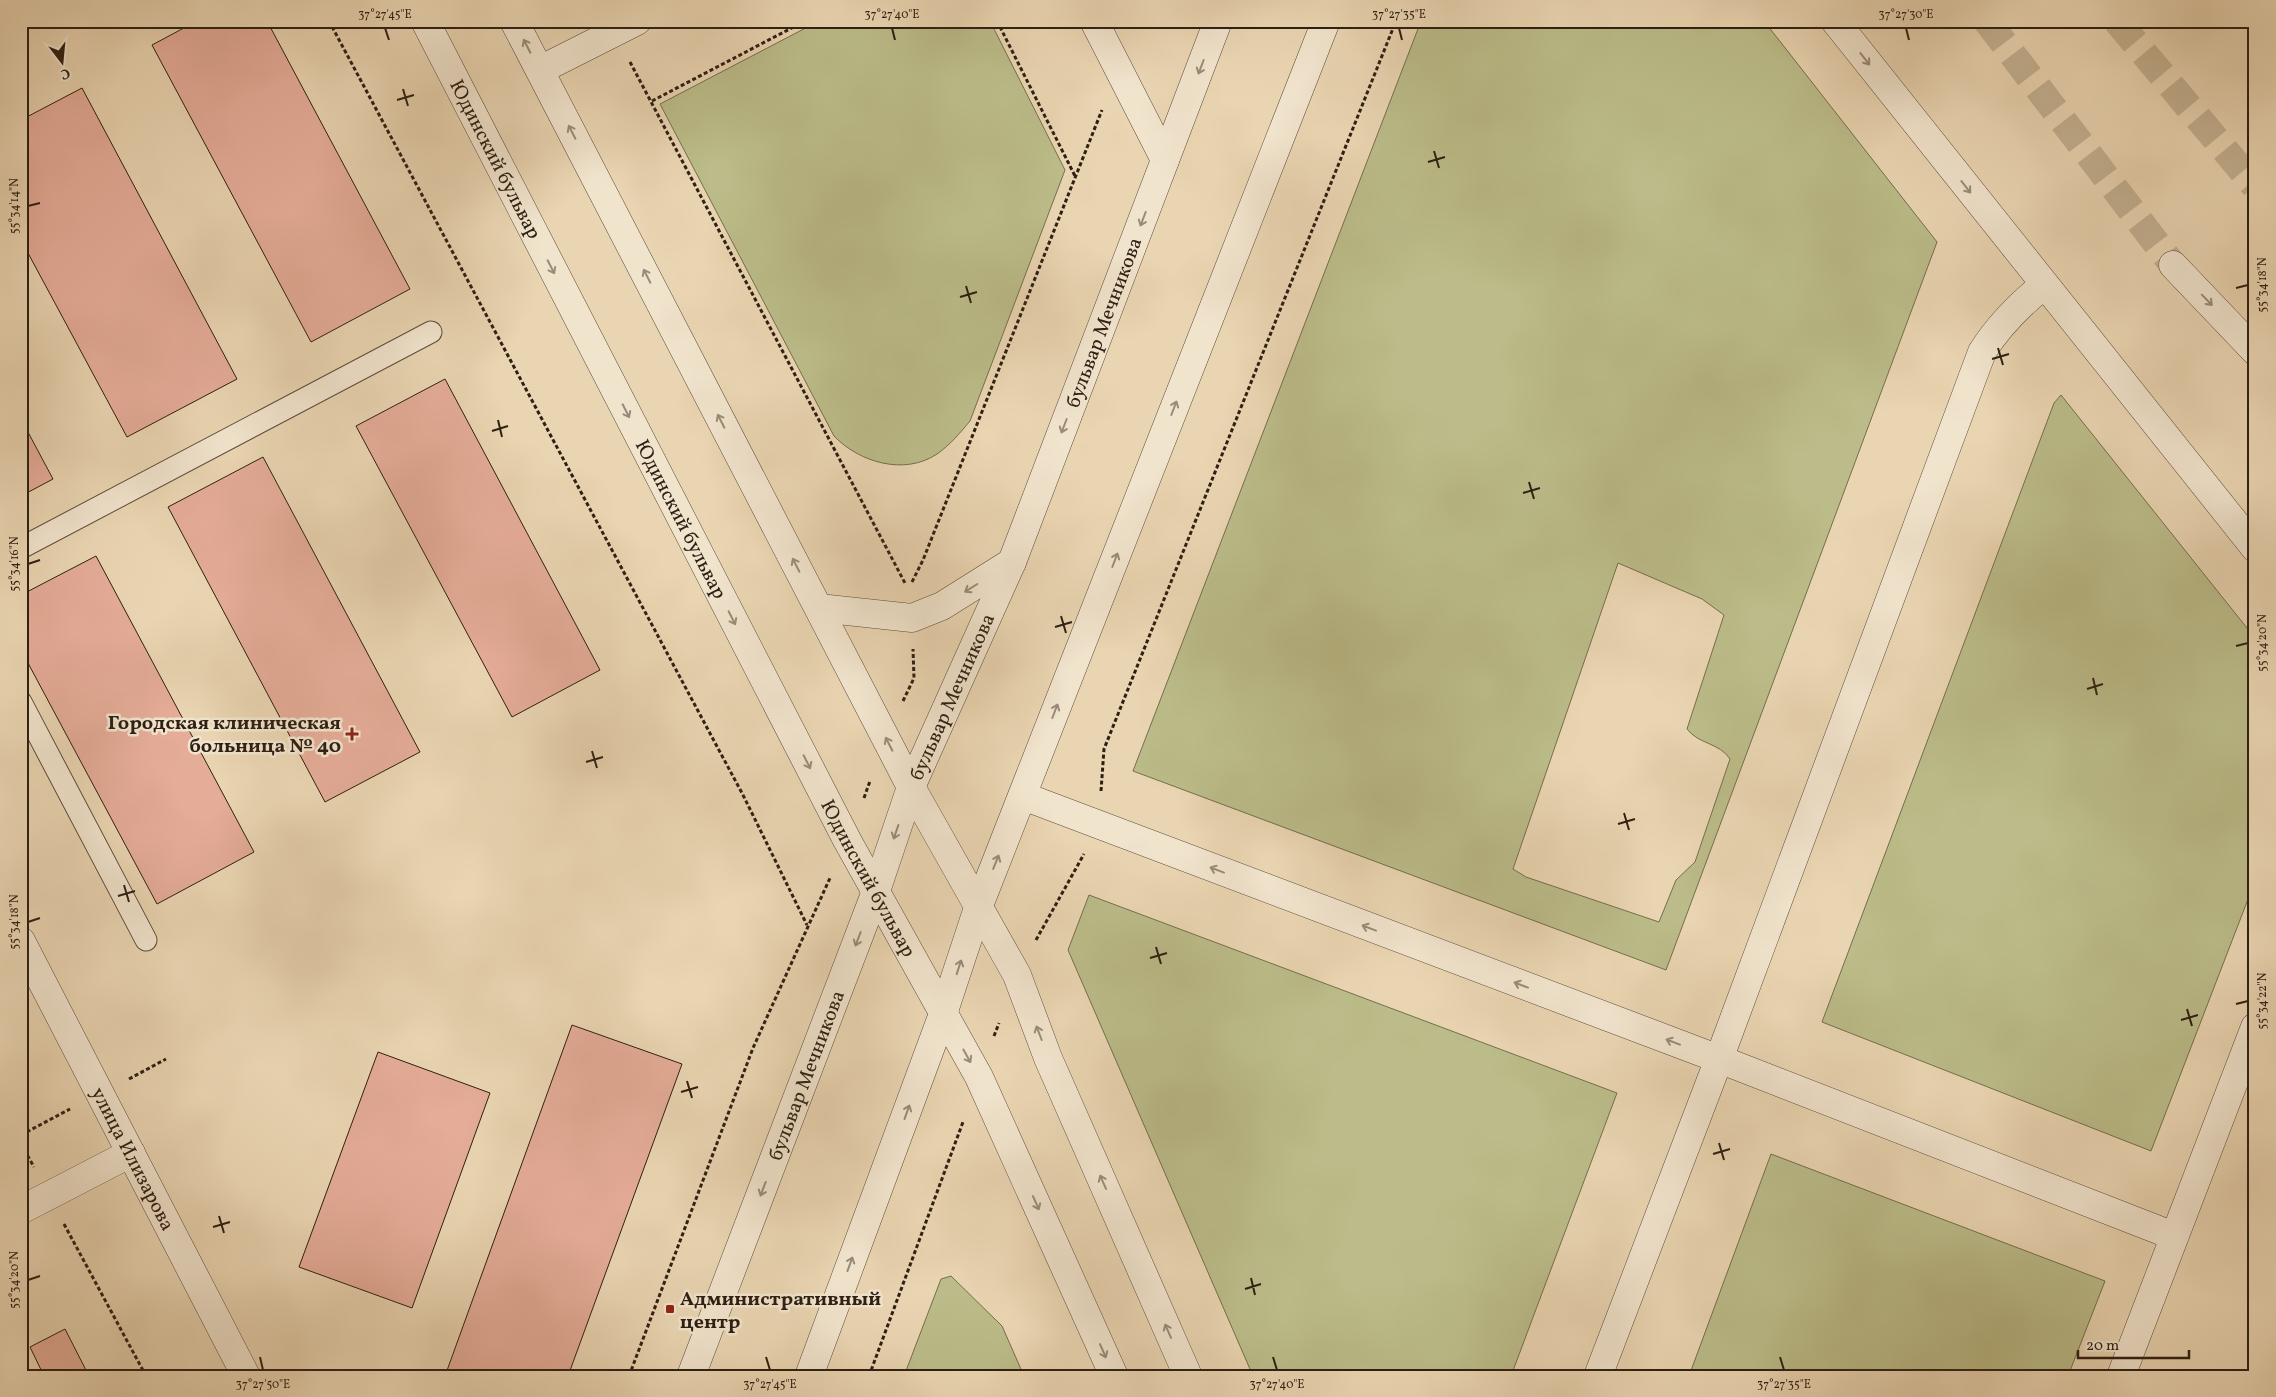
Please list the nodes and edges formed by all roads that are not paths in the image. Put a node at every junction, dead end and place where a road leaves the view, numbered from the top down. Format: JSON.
{"nodes":[{"id":1,"x":425,"y":21,"type":"edge"},
{"id":2,"x":514,"y":21,"type":"edge"},
{"id":3,"x":1094,"y":21,"type":"edge"},
{"id":4,"x":1218,"y":21,"type":"edge"},
{"id":5,"x":1326,"y":21,"type":"edge"},
{"id":6,"x":1835,"y":21,"type":"edge"},
{"id":7,"x":626,"y":27,"type":"edge"},
{"id":8,"x":540,"y":70,"type":"junction"},
{"id":9,"x":1165,"y":160,"type":"junction"},
{"id":10,"x":2173,"y":265,"type":"tunnel mouth"},
{"id":11,"x":2044,"y":285,"type":"junction"},
{"id":12,"x":431,"y":332,"type":"dead end"},
{"id":13,"x":2255,"y":350,"type":"edge"},
{"id":14,"x":21,"y":548,"type":"edge"},
{"id":15,"x":2255,"y":548,"type":"edge"},
{"id":16,"x":1012,"y":562,"type":"junction"},
{"id":17,"x":819,"y":608,"type":"junction"},
{"id":18,"x":21,"y":702,"type":"edge"},
{"id":19,"x":911,"y":787,"type":"junction"},
{"id":20,"x":1023,"y":796,"type":"junction"},
{"id":21,"x":875,"y":894,"type":"junction"},
{"id":22,"x":978,"y":908,"type":"junction"},
{"id":23,"x":146,"y":940,"type":"dead end"},
{"id":24,"x":21,"y":941,"type":"edge"},
{"id":25,"x":944,"y":1014,"type":"junction"},
{"id":26,"x":2255,"y":1027,"type":"edge"},
{"id":27,"x":1719,"y":1059,"type":"junction"},
{"id":28,"x":131,"y":1153,"type":"junction"},
{"id":29,"x":21,"y":1210,"type":"edge"},
{"id":30,"x":2174,"y":1236,"type":"junction"},
{"id":31,"x":246,"y":1376,"type":"edge"},
{"id":32,"x":692,"y":1376,"type":"edge"},
{"id":33,"x":809,"y":1376,"type":"edge"},
{"id":34,"x":1114,"y":1376,"type":"edge"},
{"id":35,"x":1188,"y":1376,"type":"edge"},
{"id":36,"x":1598,"y":1376,"type":"edge"},
{"id":37,"x":2120,"y":1376,"type":"edge"}],
"edges":[{"from":1,"to":21,"type":"street","name":"Юдинский бульвар","one_way":true},
{"from":8,"to":2,"type":"street","one_way":true},
{"from":3,"to":9,"type":"street"},
{"from":4,"to":9,"type":"street","name":"бульвар Мечникова","one_way":true},
{"from":20,"to":5,"type":"street","one_way":true},
{"from":6,"to":11,"type":"street","one_way":true},
{"from":7,"to":8,"type":"street"},
{"from":17,"to":8,"type":"street","one_way":true},
{"from":9,"to":16,"type":"street","name":"бульвар Мечникова","one_way":true},
{"from":10,"to":13,"type":"street","one_way":true},
{"from":11,"to":15,"type":"street"},
{"from":11,"to":27,"type":"street"},
{"from":12,"to":14,"type":"lane"},
{"from":16,"to":17,"type":"street","one_way":true},
{"from":16,"to":19,"type":"street","name":"бульвар Мечникова"},
{"from":19,"to":17,"type":"street","one_way":true},
{"from":18,"to":23,"type":"lane"},
{"from":19,"to":21,"type":"street","name":"бульвар Мечникова","one_way":true},
{"from":19,"to":22,"type":"street"},
{"from":22,"to":20,"type":"street","one_way":true},
{"from":27,"to":20,"type":"street","one_way":true},
{"from":21,"to":25,"type":"street","name":"Юдинский бульвар"},
{"from":21,"to":32,"type":"street","name":"бульвар Мечникова","one_way":true},
{"from":25,"to":22,"type":"street","one_way":true},
{"from":35,"to":22,"type":"street","one_way":true},
{"from":24,"to":28,"type":"street","name":"улица Илизарова"},
{"from":33,"to":25,"type":"street","one_way":true},
{"from":25,"to":34,"type":"street","name":"Юдинский бульвар","one_way":true},
{"from":26,"to":30,"type":"street"},
{"from":27,"to":30,"type":"street"},
{"from":27,"to":36,"type":"street"},
{"from":28,"to":29,"type":"street"},
{"from":28,"to":31,"type":"street","name":"улица Илизарова"},
{"from":30,"to":37,"type":"street"}]}
